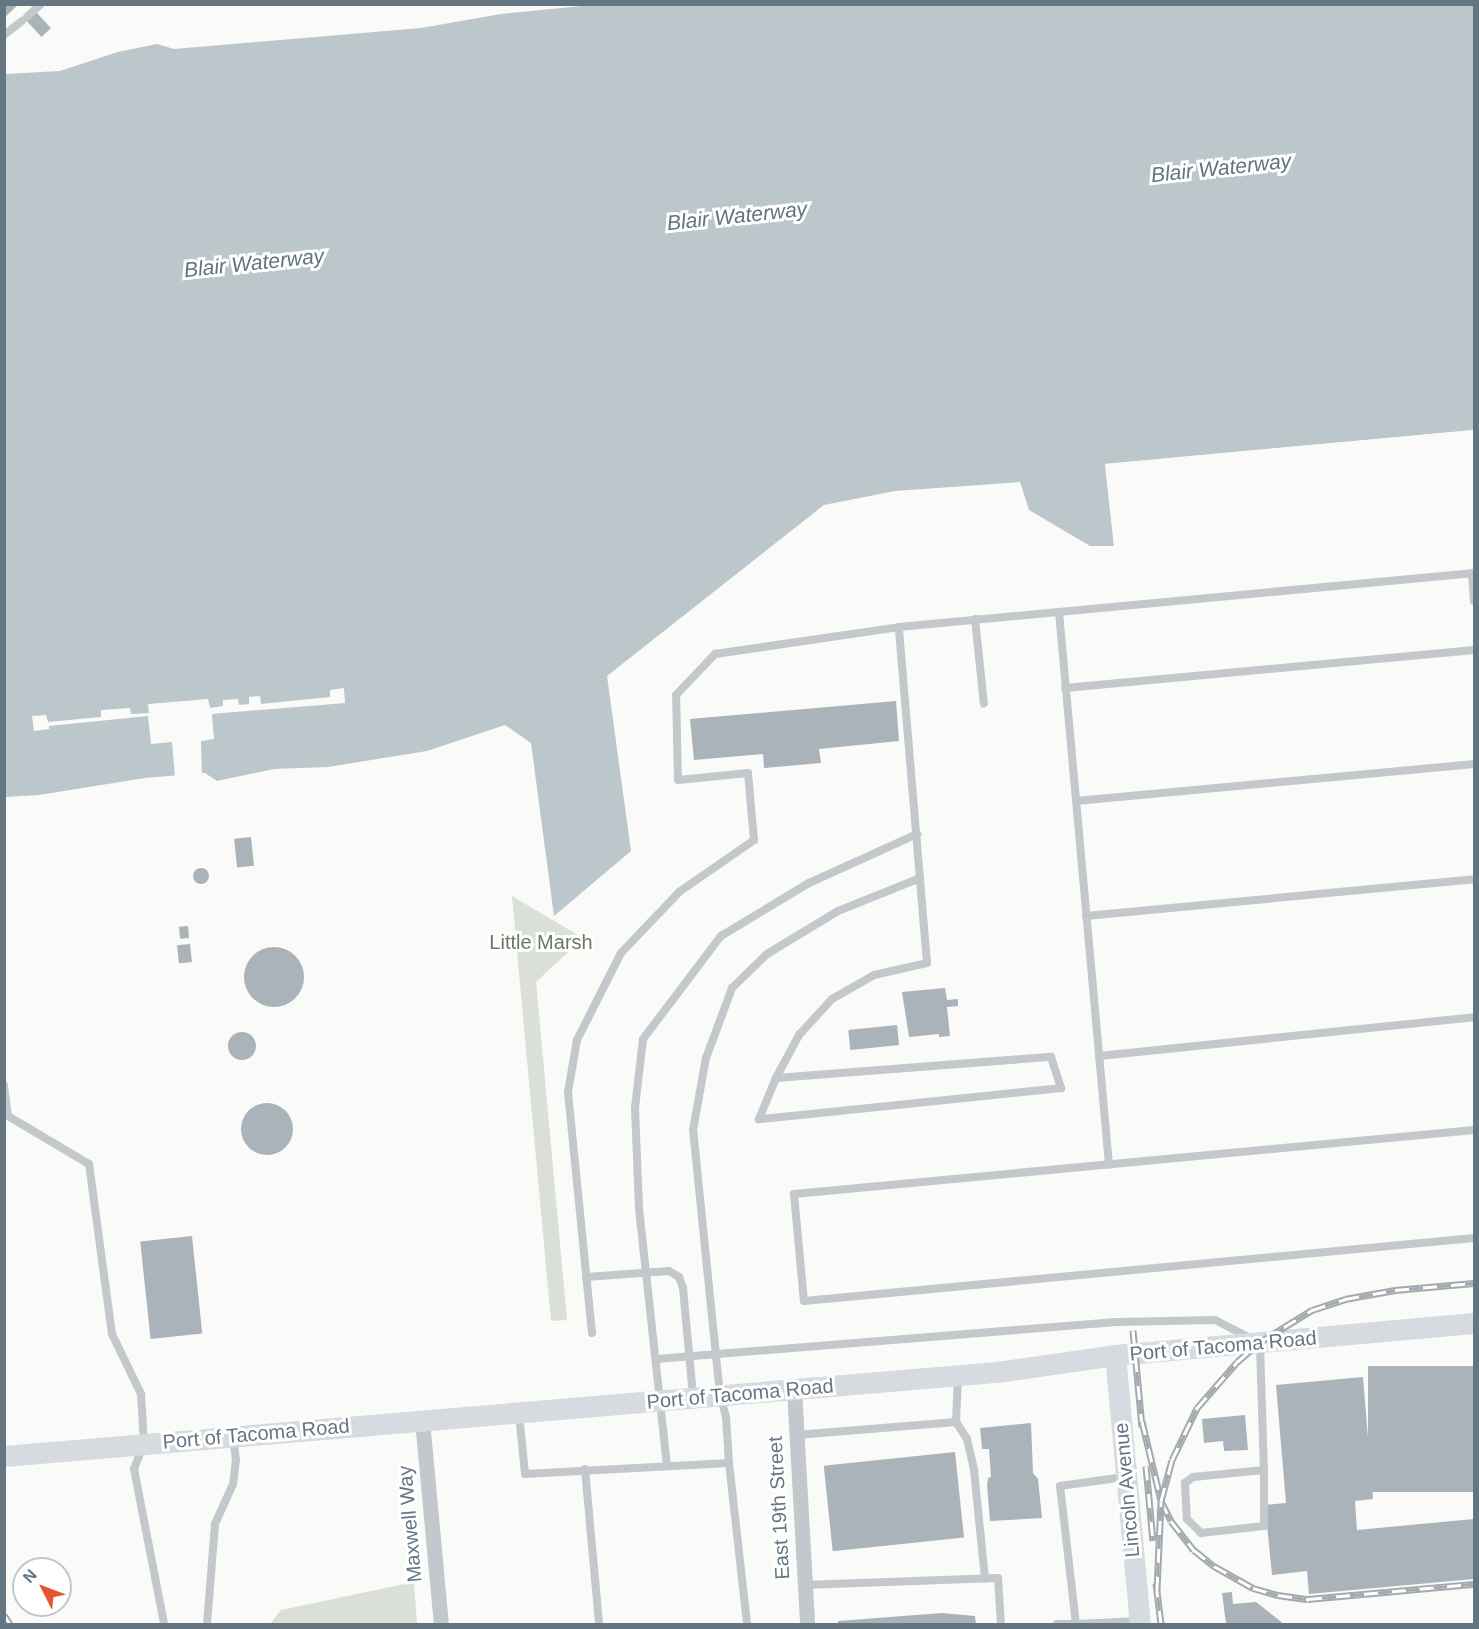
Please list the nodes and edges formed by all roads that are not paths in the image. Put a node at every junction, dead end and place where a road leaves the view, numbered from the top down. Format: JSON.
{"nodes":[{"id":1,"x":41,"y":4,"type":"edge"},
{"id":2,"x":4,"y":35,"type":"edge"},
{"id":3,"x":1473,"y":573,"type":"edge"},
{"id":4,"x":1474,"y":601,"type":"edge"},
{"id":5,"x":1059,"y":612,"type":"junction"},
{"id":6,"x":975,"y":619,"type":"junction"},
{"id":7,"x":899,"y":627,"type":"junction"},
{"id":8,"x":1474,"y":650,"type":"edge"},
{"id":9,"x":1065,"y":688,"type":"junction"},
{"id":10,"x":984,"y":704,"type":"dead end"},
{"id":11,"x":1474,"y":764,"type":"edge"},
{"id":12,"x":1076,"y":801,"type":"junction"},
{"id":13,"x":917,"y":834,"type":"junction"},
{"id":14,"x":920,"y":878,"type":"junction"},
{"id":15,"x":1474,"y":879,"type":"edge"},
{"id":16,"x":1086,"y":916,"type":"junction"},
{"id":17,"x":1474,"y":1017,"type":"edge"},
{"id":18,"x":1099,"y":1056,"type":"junction"},
{"id":19,"x":776,"y":1078,"type":"junction"},
{"id":20,"x":4,"y":1085,"type":"edge"},
{"id":21,"x":1474,"y":1130,"type":"edge"},
{"id":22,"x":1109,"y":1165,"type":"junction"},
{"id":23,"x":1474,"y":1238,"type":"edge"},
{"id":24,"x":647,"y":1275,"type":"junction"},
{"id":25,"x":586,"y":1277,"type":"junction"},
{"id":26,"x":1474,"y":1323,"type":"edge"},
{"id":27,"x":592,"y":1333,"type":"dead end"},
{"id":28,"x":1260,"y":1342,"type":"junction"},
{"id":29,"x":717,"y":1353,"type":"junction"},
{"id":30,"x":690,"y":1355,"type":"junction"},
{"id":31,"x":1115,"y":1355,"type":"junction"},
{"id":32,"x":656,"y":1359,"type":"junction"},
{"id":33,"x":958,"y":1375,"type":"junction"},
{"id":34,"x":794,"y":1389,"type":"junction"},
{"id":35,"x":720,"y":1395,"type":"junction"},
{"id":36,"x":693,"y":1397,"type":"junction"},
{"id":37,"x":661,"y":1400,"type":"junction"},
{"id":38,"x":519,"y":1412,"type":"junction"},
{"id":39,"x":422,"y":1420,"type":"junction"},
{"id":40,"x":956,"y":1422,"type":"junction"},
{"id":41,"x":796,"y":1435,"type":"junction"},
{"id":42,"x":232,"y":1436,"type":"junction"},
{"id":43,"x":144,"y":1443,"type":"junction"},
{"id":44,"x":4,"y":1456,"type":"edge"},
{"id":45,"x":729,"y":1463,"type":"junction"},
{"id":46,"x":667,"y":1466,"type":"junction"},
{"id":47,"x":585,"y":1469,"type":"junction"},
{"id":48,"x":1264,"y":1470,"type":"junction"},
{"id":49,"x":1126,"y":1477,"type":"junction"},
{"id":50,"x":985,"y":1578,"type":"junction"},
{"id":51,"x":804,"y":1585,"type":"junction"},
{"id":52,"x":1140,"y":1623,"type":"edge"},
{"id":53,"x":164,"y":1624,"type":"edge"},
{"id":54,"x":207,"y":1624,"type":"edge"},
{"id":55,"x":441,"y":1624,"type":"edge"},
{"id":56,"x":599,"y":1624,"type":"edge"},
{"id":57,"x":747,"y":1624,"type":"edge"},
{"id":58,"x":807,"y":1624,"type":"edge"},
{"id":59,"x":1001,"y":1624,"type":"edge"},
{"id":60,"x":1057,"y":1624,"type":"edge"},
{"id":61,"x":1076,"y":1624,"type":"edge"}],
"edges":[{"from":1,"to":2,"type":"lane"},
{"from":3,"to":4,"type":"lane"},
{"from":3,"to":5,"type":"lane"},
{"from":5,"to":6,"type":"lane"},
{"from":5,"to":9,"type":"lane"},
{"from":6,"to":7,"type":"lane"},
{"from":6,"to":10,"type":"lane"},
{"from":7,"to":13,"type":"lane"},
{"from":7,"to":25,"type":"lane"},
{"from":8,"to":9,"type":"lane"},
{"from":9,"to":12,"type":"lane"},
{"from":11,"to":12,"type":"lane"},
{"from":12,"to":16,"type":"lane"},
{"from":13,"to":14,"type":"lane"},
{"from":13,"to":24,"type":"lane"},
{"from":14,"to":19,"type":"lane"},
{"from":14,"to":29,"type":"lane"},
{"from":15,"to":16,"type":"lane"},
{"from":16,"to":18,"type":"lane"},
{"from":17,"to":18,"type":"lane"},
{"from":18,"to":22,"type":"lane"},
{"from":19,"to":19,"type":"lane"},
{"from":20,"to":43,"type":"lane"},
{"from":21,"to":22,"type":"lane"},
{"from":22,"to":23,"type":"lane"},
{"from":24,"to":25,"type":"lane"},
{"from":24,"to":30,"type":"lane"},
{"from":24,"to":32,"type":"lane"},
{"from":25,"to":27,"type":"lane"},
{"from":26,"to":28,"type":"main road","name":"Port of Tacoma Road"},
{"from":28,"to":29,"type":"lane"},
{"from":28,"to":31,"type":"main road","name":"Port of Tacoma Road"},
{"from":28,"to":48,"type":"lane"},
{"from":29,"to":30,"type":"lane"},
{"from":29,"to":35,"type":"lane"},
{"from":30,"to":32,"type":"lane"},
{"from":30,"to":36,"type":"lane"},
{"from":31,"to":33,"type":"main road","name":"Port of Tacoma Road"},
{"from":31,"to":49,"type":"main road","name":"Lincoln Avenue"},
{"from":32,"to":37,"type":"lane"},
{"from":33,"to":34,"type":"main road","name":"Port of Tacoma Road"},
{"from":33,"to":40,"type":"lane"},
{"from":34,"to":35,"type":"main road","name":"Port of Tacoma Road"},
{"from":34,"to":41,"type":"street","name":"East 19th Street"},
{"from":35,"to":36,"type":"main road","name":"Port of Tacoma Road"},
{"from":35,"to":45,"type":"lane"},
{"from":36,"to":37,"type":"main road","name":"Port of Tacoma Road"},
{"from":37,"to":38,"type":"main road","name":"Port of Tacoma Road"},
{"from":37,"to":46,"type":"lane"},
{"from":38,"to":39,"type":"main road","name":"Port of Tacoma Road"},
{"from":38,"to":47,"type":"lane"},
{"from":39,"to":42,"type":"main road","name":"Port of Tacoma Road"},
{"from":39,"to":55,"type":"street","name":"Maxwell Way"},
{"from":40,"to":41,"type":"lane"},
{"from":40,"to":50,"type":"lane"},
{"from":41,"to":51,"type":"street","name":"East 19th Street"},
{"from":42,"to":43,"type":"main road","name":"Port of Tacoma Road"},
{"from":42,"to":54,"type":"lane"},
{"from":43,"to":44,"type":"main road","name":"Port of Tacoma Road"},
{"from":43,"to":53,"type":"lane"},
{"from":45,"to":46,"type":"lane"},
{"from":45,"to":57,"type":"lane"},
{"from":46,"to":47,"type":"lane"},
{"from":47,"to":56,"type":"lane"},
{"from":48,"to":48,"type":"lane"},
{"from":49,"to":52,"type":"main road","name":"Lincoln Avenue"},
{"from":49,"to":61,"type":"lane"},
{"from":50,"to":51,"type":"lane"},
{"from":50,"to":59,"type":"lane"},
{"from":51,"to":58,"type":"street","name":"East 19th Street"},
{"from":52,"to":61,"type":"lane"},
{"from":60,"to":61,"type":"lane"}]}
